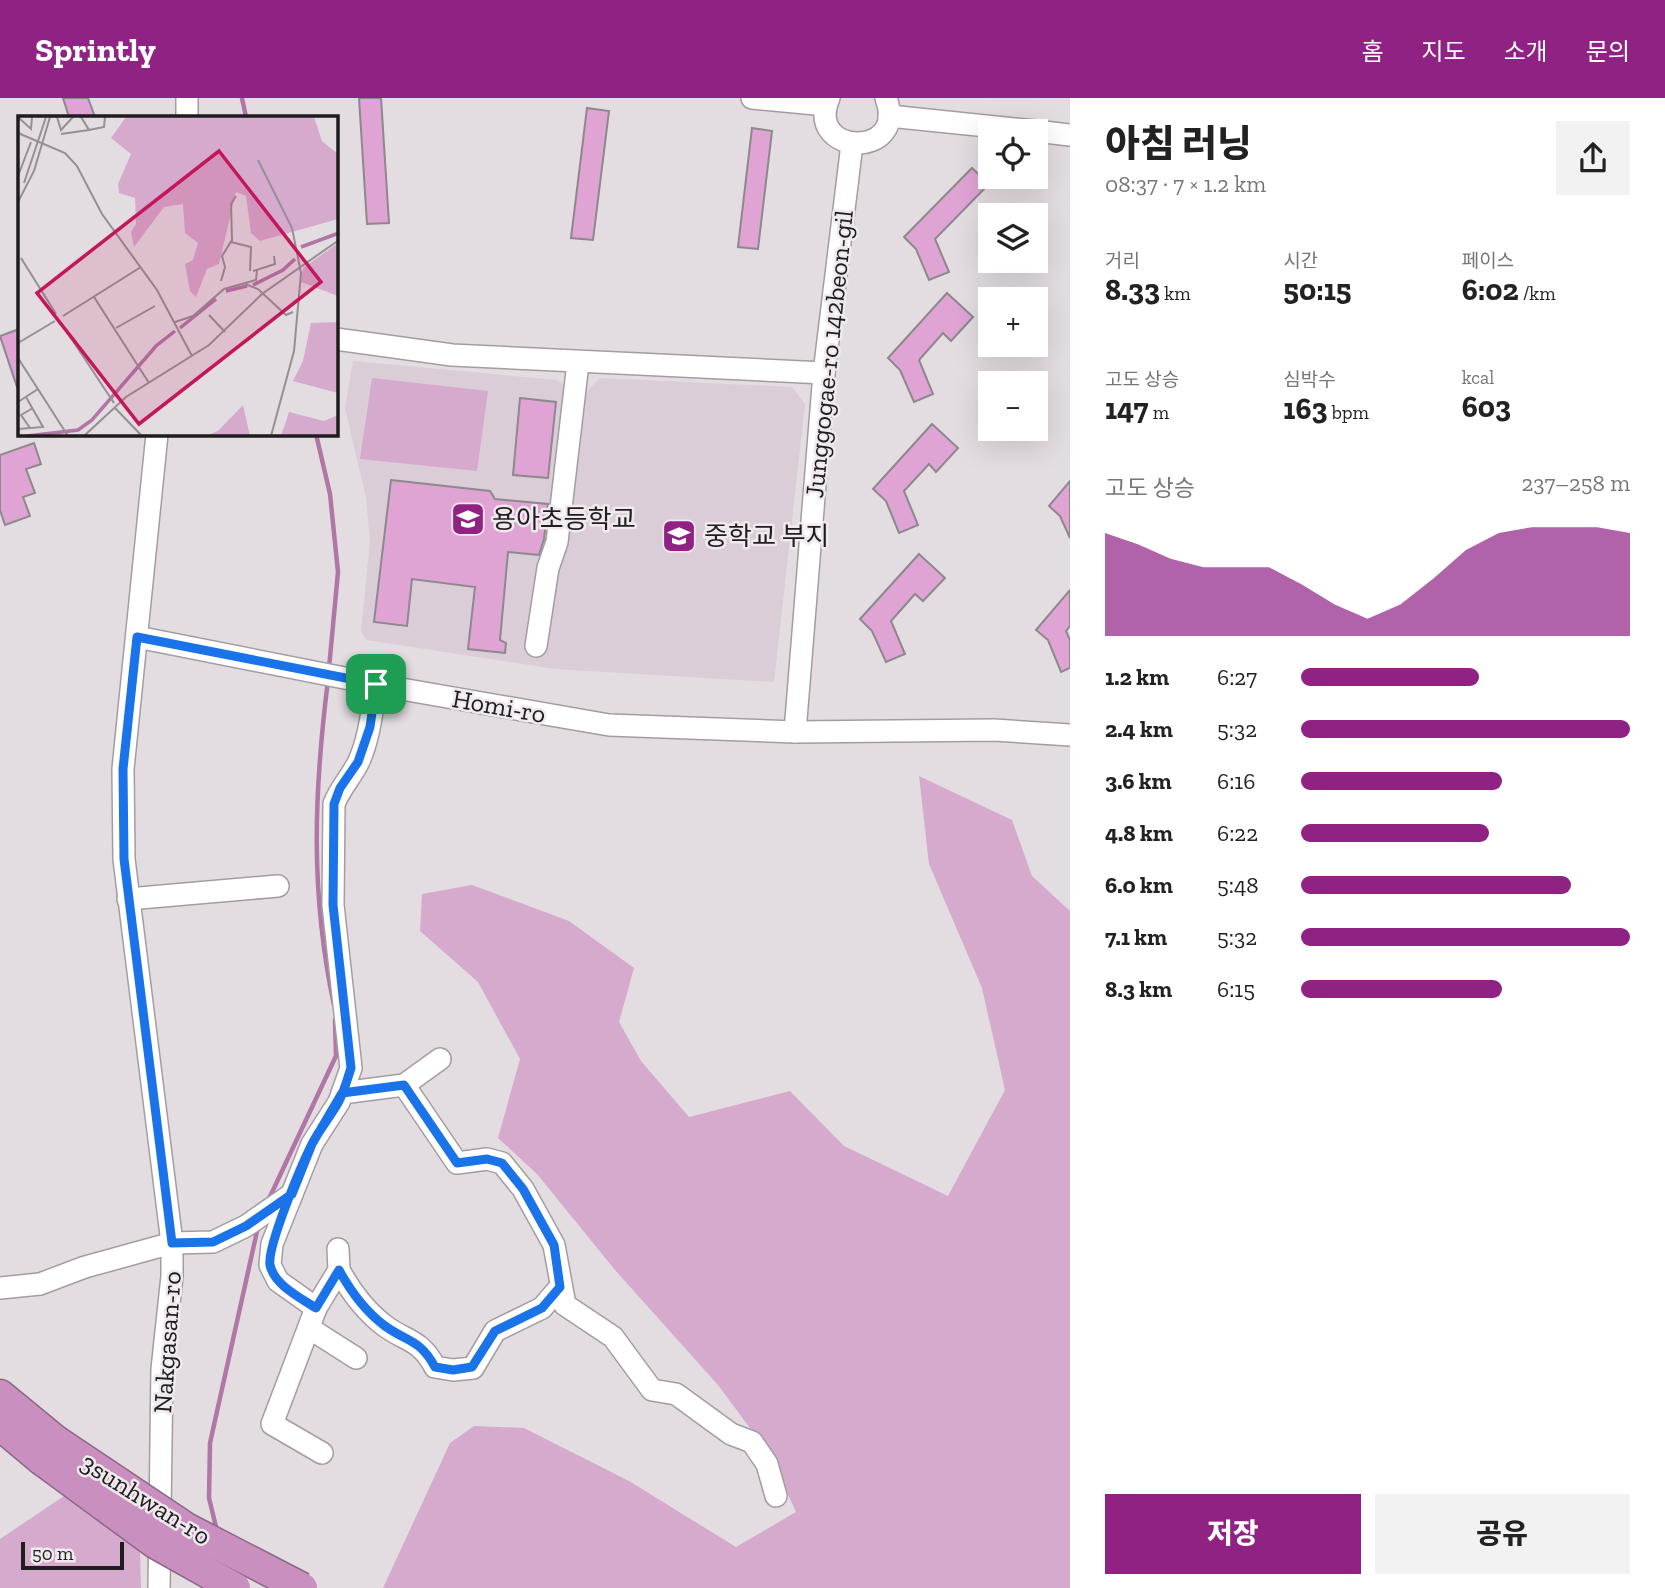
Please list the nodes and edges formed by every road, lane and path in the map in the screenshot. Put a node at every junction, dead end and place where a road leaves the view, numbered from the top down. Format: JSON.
{"nodes":[{"id":1,"x":187,"y":98,"type":"edge"},
{"id":2,"x":752,"y":98,"type":"edge"},
{"id":3,"x":827,"y":101,"type":"edge"},
{"id":4,"x":888,"y":107,"type":"edge"},
{"id":5,"x":187,"y":116,"type":"edge"},
{"id":6,"x":978,"y":122,"type":"edge"},
{"id":7,"x":1048,"y":132,"type":"edge"},
{"id":8,"x":1070,"y":135,"type":"edge"},
{"id":9,"x":852,"y":144,"type":"junction"},
{"id":10,"x":338,"y":340,"type":"edge"},
{"id":11,"x":578,"y":363,"type":"junction"},
{"id":12,"x":824,"y":373,"type":"junction"},
{"id":13,"x":157,"y":436,"type":"edge"},
{"id":14,"x":137,"y":637,"type":"junction"},
{"id":15,"x":536,"y":646,"type":"dead end"},
{"id":16,"x":366,"y":682,"type":"junction"},
{"id":17,"x":794,"y":732,"type":"junction"},
{"id":18,"x":1070,"y":735,"type":"edge"},
{"id":19,"x":278,"y":886,"type":"dead end"},
{"id":20,"x":128,"y":899,"type":"junction"},
{"id":21,"x":440,"y":1059,"type":"dead end"},
{"id":22,"x":404,"y":1085,"type":"junction"},
{"id":23,"x":342,"y":1093,"type":"junction"},
{"id":24,"x":292,"y":1194,"type":"junction"},
{"id":25,"x":172,"y":1243,"type":"junction"},
{"id":26,"x":338,"y":1249,"type":"dead end"},
{"id":27,"x":339,"y":1270,"type":"junction"},
{"id":28,"x":560,"y":1287,"type":"junction"},
{"id":29,"x":0,"y":1288,"type":"edge"},
{"id":30,"x":312,"y":1318,"type":"junction"},
{"id":31,"x":356,"y":1358,"type":"dead end"},
{"id":32,"x":0,"y":1395,"type":"edge"},
{"id":33,"x":0,"y":1425,"type":"edge"},
{"id":34,"x":49,"y":1450,"type":"junction"},
{"id":35,"x":322,"y":1453,"type":"dead end"},
{"id":36,"x":776,"y":1496,"type":"dead end"},
{"id":37,"x":159,"y":1588,"type":"edge"},
{"id":38,"x":235,"y":1588,"type":"edge"},
{"id":39,"x":302,"y":1588,"type":"edge"}],
"edges":[{"from":1,"to":5,"type":"street"},
{"from":2,"to":3,"type":"street"},
{"from":3,"to":9,"type":"street"},
{"from":4,"to":6,"type":"street"},
{"from":4,"to":9,"type":"street"},
{"from":7,"to":8,"type":"street"},
{"from":9,"to":12,"type":"street","name":"Junggogae-ro 142beon-gil"},
{"from":10,"to":11,"type":"street"},
{"from":11,"to":12,"type":"street"},
{"from":11,"to":15,"type":"street"},
{"from":12,"to":17,"type":"street","name":"Junggogae-ro 142beon-gil"},
{"from":13,"to":14,"type":"street"},
{"from":14,"to":16,"type":"street","name":"Homi-ro"},
{"from":14,"to":20,"type":"street","name":"Nakgasan-ro"},
{"from":16,"to":17,"type":"street","name":"Homi-ro"},
{"from":16,"to":23,"type":"street"},
{"from":17,"to":18,"type":"street","name":"Homi-ro"},
{"from":19,"to":20,"type":"street"},
{"from":20,"to":25,"type":"street","name":"Nakgasan-ro"},
{"from":21,"to":22,"type":"street"},
{"from":22,"to":23,"type":"street"},
{"from":22,"to":28,"type":"street"},
{"from":23,"to":24,"type":"street"},
{"from":24,"to":25,"type":"street"},
{"from":24,"to":30,"type":"street"},
{"from":25,"to":29,"type":"street"},
{"from":25,"to":37,"type":"street","name":"Nakgasan-ro"},
{"from":26,"to":27,"type":"street"},
{"from":27,"to":28,"type":"street"},
{"from":27,"to":30,"type":"street"},
{"from":28,"to":36,"type":"street"},
{"from":30,"to":31,"type":"street"},
{"from":30,"to":35,"type":"street"},
{"from":32,"to":34,"type":"highway","name":"3sunhwan-ro"},
{"from":33,"to":34,"type":"highway","name":"3sunhwan-ro"},
{"from":34,"to":38,"type":"highway","name":"3sunhwan-ro","bridge":true},
{"from":34,"to":39,"type":"highway","name":"3sunhwan-ro","bridge":true}]}
